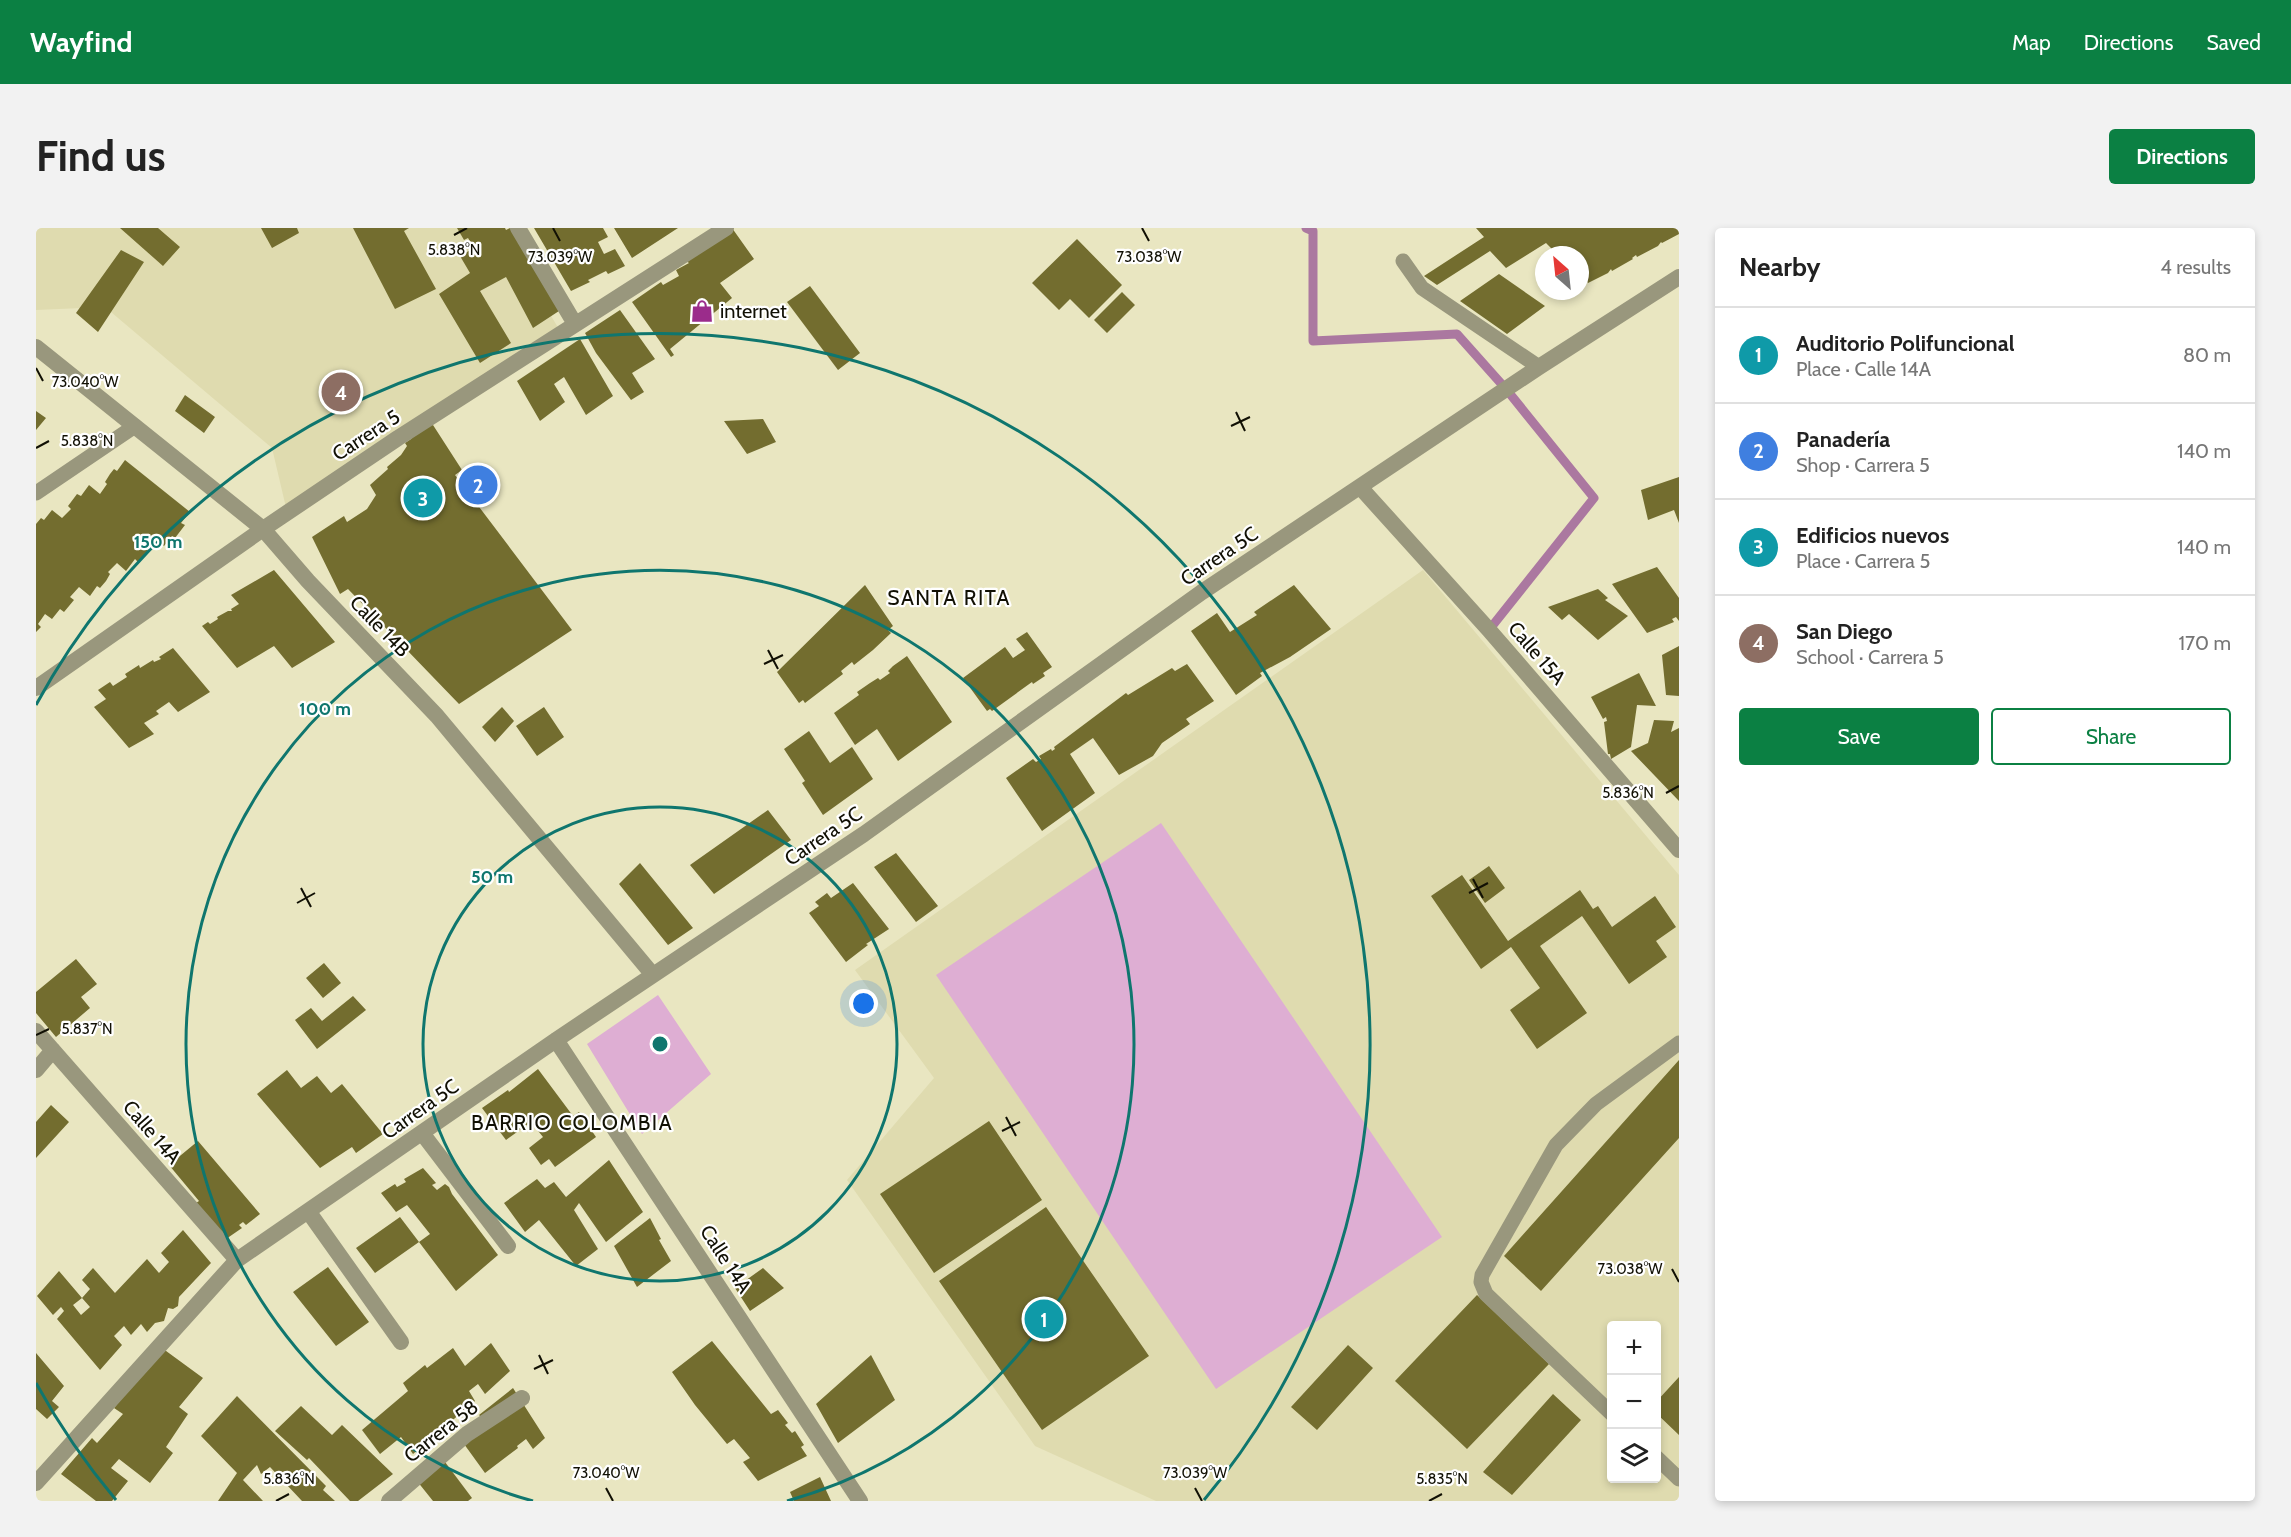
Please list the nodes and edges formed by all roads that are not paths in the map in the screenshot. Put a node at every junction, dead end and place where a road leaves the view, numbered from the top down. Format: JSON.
{"nodes":[{"id":1,"x":518,"y":228,"type":"edge"},
{"id":2,"x":726,"y":228,"type":"edge"},
{"id":3,"x":1404,"y":261,"type":"dead end"},
{"id":4,"x":1679,"y":277,"type":"edge"},
{"id":5,"x":575,"y":324,"type":"junction"},
{"id":6,"x":36,"y":347,"type":"edge"},
{"id":7,"x":1539,"y":366,"type":"junction"},
{"id":8,"x":135,"y":426,"type":"junction"},
{"id":9,"x":1360,"y":486,"type":"junction"},
{"id":10,"x":36,"y":494,"type":"edge"},
{"id":11,"x":262,"y":528,"type":"junction"},
{"id":12,"x":36,"y":688,"type":"edge"},
{"id":13,"x":1679,"y":850,"type":"edge"},
{"id":14,"x":653,"y":975,"type":"junction"},
{"id":15,"x":36,"y":1031,"type":"edge"},
{"id":16,"x":556,"y":1040,"type":"junction"},
{"id":17,"x":1679,"y":1042,"type":"edge"},
{"id":18,"x":53,"y":1050,"type":"junction"},
{"id":19,"x":36,"y":1070,"type":"edge"},
{"id":20,"x":422,"y":1132,"type":"junction"},
{"id":21,"x":308,"y":1211,"type":"junction"},
{"id":22,"x":508,"y":1246,"type":"dead end"},
{"id":23,"x":237,"y":1260,"type":"junction"},
{"id":24,"x":401,"y":1342,"type":"dead end"},
{"id":25,"x":522,"y":1398,"type":"dead end"},
{"id":26,"x":1607,"y":1410,"type":"edge"},
{"id":27,"x":1661,"y":1462,"type":"edge"},
{"id":28,"x":1679,"y":1479,"type":"edge"},
{"id":29,"x":36,"y":1483,"type":"edge"},
{"id":30,"x":389,"y":1501,"type":"edge"},
{"id":31,"x":860,"y":1501,"type":"edge"}],
"edges":[{"from":1,"to":5,"type":"street"},
{"from":2,"to":5,"type":"street","name":"Carrera 5"},
{"from":3,"to":7,"type":"lane"},
{"from":4,"to":7,"type":"street","name":"Carrera 5C"},
{"from":5,"to":11,"type":"street","name":"Carrera 5"},
{"from":6,"to":8,"type":"street","name":"Calle 14B"},
{"from":7,"to":9,"type":"street","name":"Carrera 5C"},
{"from":8,"to":10,"type":"lane"},
{"from":8,"to":11,"type":"street","name":"Calle 14B"},
{"from":9,"to":13,"type":"street","name":"Calle 15A"},
{"from":9,"to":14,"type":"street","name":"Carrera 5C"},
{"from":11,"to":12,"type":"street","name":"Carrera 5"},
{"from":11,"to":14,"type":"street","name":"Calle 14B"},
{"from":14,"to":16,"type":"street","name":"Carrera 5C"},
{"from":15,"to":18,"type":"street","name":"Calle 14A"},
{"from":16,"to":20,"type":"street","name":"Carrera 5C"},
{"from":16,"to":31,"type":"street","name":"Calle 14A"},
{"from":17,"to":26,"type":"lane"},
{"from":18,"to":19,"type":"street"},
{"from":18,"to":23,"type":"street","name":"Calle 14A"},
{"from":20,"to":21,"type":"street","name":"Carrera 5C"},
{"from":20,"to":22,"type":"street"},
{"from":21,"to":23,"type":"street","name":"Carrera 5C"},
{"from":21,"to":24,"type":"street"},
{"from":23,"to":29,"type":"street","name":"Carrera 5C"},
{"from":25,"to":30,"type":"street","name":"Carrera 58"},
{"from":27,"to":28,"type":"lane"}]}
